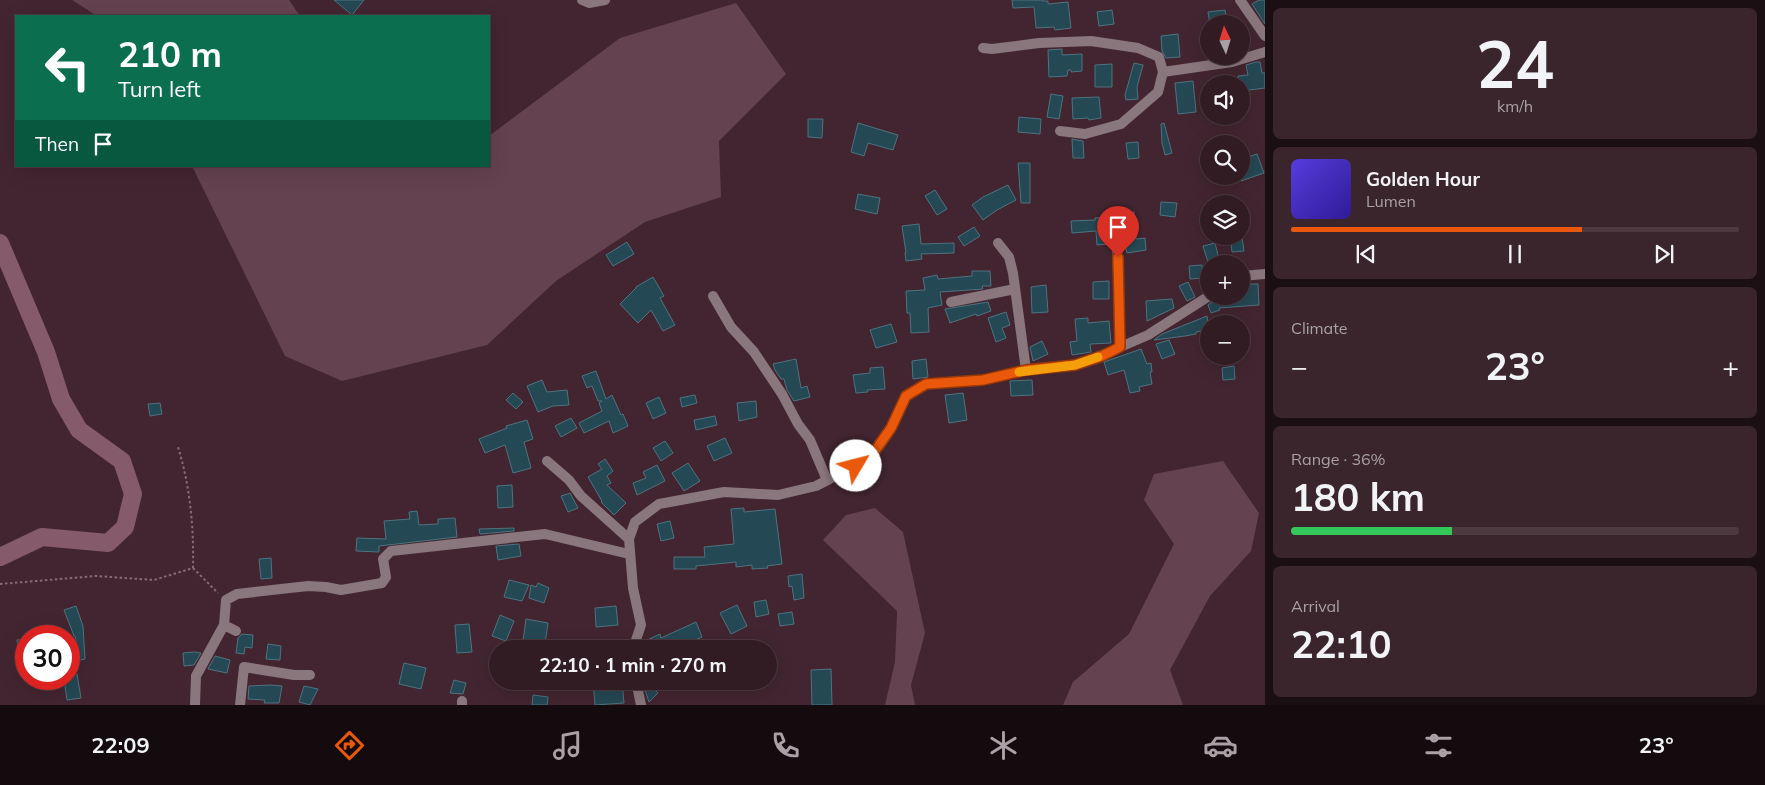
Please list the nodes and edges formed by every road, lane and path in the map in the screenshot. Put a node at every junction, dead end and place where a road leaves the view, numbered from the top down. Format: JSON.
{"nodes":[{"id":1,"x":582,"y":0,"type":"edge"},
{"id":2,"x":605,"y":0,"type":"edge"},
{"id":3,"x":1240,"y":0,"type":"edge"},
{"id":4,"x":1265,"y":36,"type":"edge"},
{"id":5,"x":983,"y":48,"type":"dead end"},
{"id":6,"x":1265,"y":52,"type":"edge"},
{"id":7,"x":1163,"y":72,"type":"junction"},
{"id":8,"x":1060,"y":132,"type":"dead end"},
{"id":9,"x":1117,"y":239,"type":"dead end"},
{"id":10,"x":998,"y":243,"type":"dead end"},
{"id":11,"x":1265,"y":274,"type":"edge"},
{"id":12,"x":1250,"y":275,"type":"edge"},
{"id":13,"x":1015,"y":289,"type":"junction"},
{"id":14,"x":713,"y":296,"type":"dead end"},
{"id":15,"x":951,"y":302,"type":"dead end"},
{"id":16,"x":1200,"y":302,"type":"edge"},
{"id":17,"x":1120,"y":347,"type":"junction"},
{"id":18,"x":1026,"y":370,"type":"junction"},
{"id":19,"x":178,"y":447,"type":"dead end"},
{"id":20,"x":547,"y":462,"type":"dead end"},
{"id":21,"x":827,"y":480,"type":"junction"},
{"id":22,"x":628,"y":539,"type":"junction"},
{"id":23,"x":629,"y":554,"type":"junction"},
{"id":24,"x":193,"y":568,"type":"junction"},
{"id":25,"x":0,"y":584,"type":"edge"},
{"id":26,"x":226,"y":600,"type":"junction"},
{"id":27,"x":224,"y":625,"type":"junction"},
{"id":28,"x":236,"y":632,"type":"dead end"},
{"id":29,"x":636,"y":640,"type":"edge"},
{"id":30,"x":310,"y":675,"type":"dead end"},
{"id":31,"x":638,"y":690,"type":"edge"},
{"id":32,"x":195,"y":705,"type":"edge"},
{"id":33,"x":240,"y":705,"type":"edge"},
{"id":34,"x":640,"y":705,"type":"edge"}],
"edges":[{"from":1,"to":2,"type":"street"},
{"from":3,"to":4,"type":"street"},
{"from":5,"to":7,"type":"street"},
{"from":6,"to":7,"type":"street"},
{"from":7,"to":8,"type":"street"},
{"from":9,"to":17,"type":"street"},
{"from":10,"to":13,"type":"street"},
{"from":11,"to":12,"type":"street"},
{"from":13,"to":15,"type":"street"},
{"from":13,"to":18,"type":"street"},
{"from":14,"to":21,"type":"street"},
{"from":16,"to":17,"type":"street"},
{"from":17,"to":18,"type":"street"},
{"from":18,"to":21,"type":"street"},
{"from":19,"to":24,"type":"path"},
{"from":20,"to":22,"type":"street"},
{"from":21,"to":22,"type":"street"},
{"from":22,"to":23,"type":"street"},
{"from":23,"to":26,"type":"street"},
{"from":23,"to":29,"type":"street"},
{"from":24,"to":25,"type":"path"},
{"from":24,"to":26,"type":"path"},
{"from":26,"to":27,"type":"street"},
{"from":27,"to":28,"type":"street"},
{"from":27,"to":32,"type":"street"},
{"from":30,"to":33,"type":"street"},
{"from":31,"to":34,"type":"street"}]}
